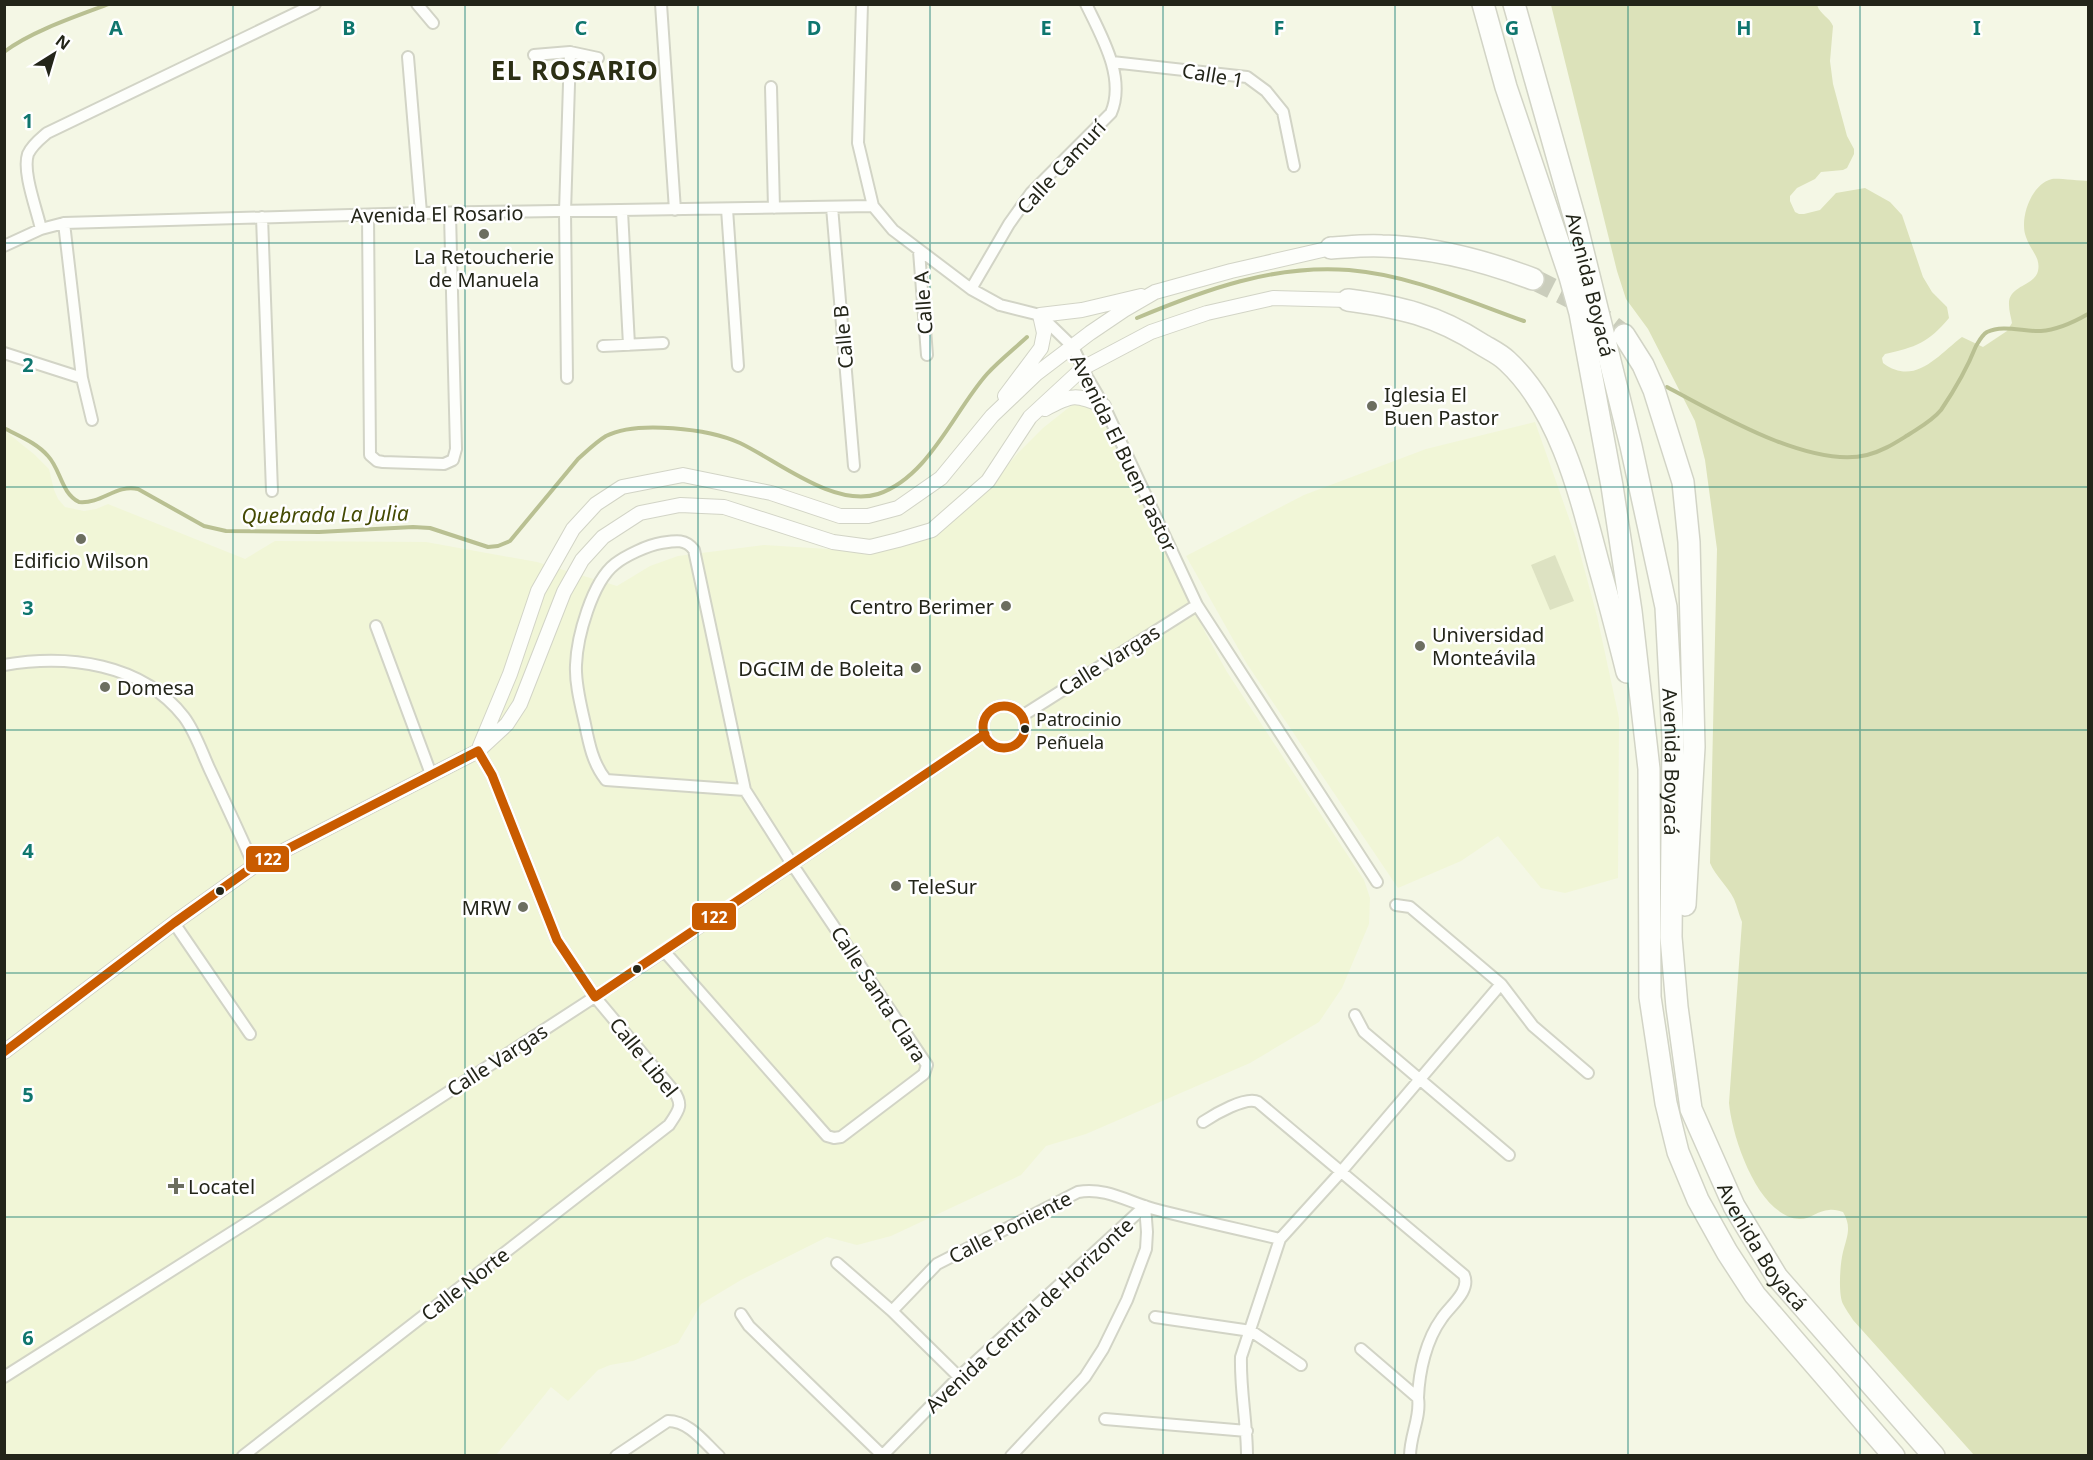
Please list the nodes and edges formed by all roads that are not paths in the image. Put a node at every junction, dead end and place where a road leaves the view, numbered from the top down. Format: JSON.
{"nodes":[{"id":1,"x":417,"y":4,"type":"edge"},
{"id":2,"x":661,"y":4,"type":"edge"},
{"id":3,"x":862,"y":4,"type":"edge"},
{"id":4,"x":1086,"y":4,"type":"edge"},
{"id":5,"x":1483,"y":4,"type":"edge"},
{"id":6,"x":1514,"y":4,"type":"edge"},
{"id":7,"x":312,"y":5,"type":"edge"},
{"id":8,"x":433,"y":23,"type":"dead end"},
{"id":9,"x":570,"y":52,"type":"junction"},
{"id":10,"x":534,"y":55,"type":"dead end"},
{"id":11,"x":408,"y":57,"type":"dead end"},
{"id":12,"x":598,"y":58,"type":"dead end"},
{"id":13,"x":1112,"y":62,"type":"junction"},
{"id":14,"x":771,"y":87,"type":"dead end"},
{"id":15,"x":1294,"y":166,"type":"dead end"},
{"id":16,"x":873,"y":206,"type":"junction"},
{"id":17,"x":832,"y":207,"type":"junction"},
{"id":18,"x":774,"y":208,"type":"junction"},
{"id":19,"x":727,"y":209,"type":"junction"},
{"id":20,"x":675,"y":210,"type":"junction"},
{"id":21,"x":622,"y":211,"type":"junction"},
{"id":22,"x":565,"y":212,"type":"junction"},
{"id":23,"x":421,"y":213,"type":"junction"},
{"id":24,"x":450,"y":214,"type":"junction"},
{"id":25,"x":368,"y":215,"type":"junction"},
{"id":26,"x":262,"y":217,"type":"junction"},
{"id":27,"x":64,"y":223,"type":"junction"},
{"id":28,"x":41,"y":229,"type":"junction"},
{"id":29,"x":4,"y":246,"type":"edge"},
{"id":30,"x":1330,"y":248,"type":"joint"},
{"id":31,"x":919,"y":251,"type":"junction"},
{"id":32,"x":1533,"y":279,"type":"tunnel mouth"},
{"id":33,"x":971,"y":289,"type":"junction"},
{"id":34,"x":1155,"y":292,"type":"junction"},
{"id":35,"x":1348,"y":300,"type":"joint"},
{"id":36,"x":1040,"y":315,"type":"junction"},
{"id":37,"x":1624,"y":335,"type":"tunnel mouth"},
{"id":38,"x":663,"y":343,"type":"dead end"},
{"id":39,"x":629,"y":345,"type":"junction"},
{"id":40,"x":603,"y":346,"type":"dead end"},
{"id":41,"x":1073,"y":347,"type":"junction"},
{"id":42,"x":4,"y":353,"type":"edge"},
{"id":43,"x":927,"y":355,"type":"dead end"},
{"id":44,"x":738,"y":366,"type":"dead end"},
{"id":45,"x":1083,"y":368,"type":"junction"},
{"id":46,"x":82,"y":378,"type":"junction"},
{"id":47,"x":567,"y":378,"type":"dead end"},
{"id":48,"x":1104,"y":406,"type":"junction"},
{"id":49,"x":992,"y":416,"type":"junction"},
{"id":50,"x":1030,"y":417,"type":"junction"},
{"id":51,"x":92,"y":420,"type":"dead end"},
{"id":52,"x":854,"y":466,"type":"dead end"},
{"id":53,"x":272,"y":491,"type":"dead end"},
{"id":54,"x":1197,"y":604,"type":"junction"},
{"id":55,"x":376,"y":626,"type":"dead end"},
{"id":56,"x":4,"y":665,"type":"edge"},
{"id":57,"x":1022,"y":716,"type":"junction"},
{"id":58,"x":985,"y":734,"type":"junction"},
{"id":59,"x":478,"y":751,"type":"junction"},
{"id":60,"x":1649,"y":769,"type":"junction"},
{"id":61,"x":431,"y":774,"type":"junction"},
{"id":62,"x":745,"y":790,"type":"junction"},
{"id":63,"x":792,"y":864,"type":"junction"},
{"id":64,"x":254,"y":866,"type":"junction"},
{"id":65,"x":1377,"y":882,"type":"dead end"},
{"id":66,"x":1396,"y":905,"type":"dead end"},
{"id":67,"x":174,"y":923,"type":"junction"},
{"id":68,"x":664,"y":951,"type":"junction"},
{"id":69,"x":1501,"y":984,"type":"junction"},
{"id":70,"x":595,"y":997,"type":"junction"},
{"id":71,"x":1677,"y":1007,"type":"junction"},
{"id":72,"x":1355,"y":1015,"type":"dead end"},
{"id":73,"x":250,"y":1034,"type":"dead end"},
{"id":74,"x":4,"y":1052,"type":"edge"},
{"id":75,"x":1588,"y":1072,"type":"dead end"},
{"id":76,"x":1420,"y":1079,"type":"junction"},
{"id":77,"x":680,"y":1107,"type":"joint"},
{"id":78,"x":1203,"y":1122,"type":"dead end"},
{"id":79,"x":1509,"y":1155,"type":"dead end"},
{"id":80,"x":1340,"y":1173,"type":"junction"},
{"id":81,"x":1145,"y":1206,"type":"junction"},
{"id":82,"x":1280,"y":1239,"type":"junction"},
{"id":83,"x":837,"y":1263,"type":"dead end"},
{"id":84,"x":892,"y":1311,"type":"junction"},
{"id":85,"x":741,"y":1314,"type":"dead end"},
{"id":86,"x":1155,"y":1317,"type":"dead end"},
{"id":87,"x":1251,"y":1331,"type":"junction"},
{"id":88,"x":1361,"y":1349,"type":"dead end"},
{"id":89,"x":1301,"y":1365,"type":"dead end"},
{"id":90,"x":4,"y":1377,"type":"edge"},
{"id":91,"x":960,"y":1377,"type":"junction"},
{"id":92,"x":1418,"y":1398,"type":"junction"},
{"id":93,"x":1105,"y":1419,"type":"dead end"},
{"id":94,"x":1247,"y":1431,"type":"junction"},
{"id":95,"x":243,"y":1455,"type":"edge"},
{"id":96,"x":616,"y":1455,"type":"edge"},
{"id":97,"x":719,"y":1455,"type":"edge"},
{"id":98,"x":882,"y":1455,"type":"edge"},
{"id":99,"x":1011,"y":1455,"type":"edge"},
{"id":100,"x":1247,"y":1455,"type":"edge"},
{"id":101,"x":1410,"y":1455,"type":"edge"},
{"id":102,"x":1894,"y":1455,"type":"edge"},
{"id":103,"x":1934,"y":1455,"type":"edge"}],
"edges":[{"from":1,"to":8,"type":"street"},
{"from":2,"to":20,"type":"street"},
{"from":3,"to":16,"type":"street","name":"Avenida El Buen Pastor"},
{"from":4,"to":13,"type":"street","name":"Calle Camurí"},
{"from":5,"to":60,"type":"highway","name":"Avenida Boyacá"},
{"from":6,"to":71,"type":"highway","name":"Avenida Boyacá"},
{"from":7,"to":28,"type":"street"},
{"from":9,"to":10,"type":"street"},
{"from":9,"to":12,"type":"street"},
{"from":9,"to":22,"type":"street"},
{"from":11,"to":23,"type":"street"},
{"from":13,"to":15,"type":"street","name":"Calle 1"},
{"from":13,"to":33,"type":"street","name":"Calle Camurí"},
{"from":14,"to":18,"type":"street"},
{"from":16,"to":17,"type":"street","name":"Avenida El Rosario"},
{"from":16,"to":31,"type":"street","name":"Avenida El Buen Pastor"},
{"from":17,"to":18,"type":"street","name":"Avenida El Rosario"},
{"from":17,"to":52,"type":"street","name":"Calle B"},
{"from":18,"to":19,"type":"street","name":"Avenida El Rosario"},
{"from":19,"to":20,"type":"street","name":"Avenida El Rosario"},
{"from":19,"to":44,"type":"street"},
{"from":20,"to":21,"type":"street","name":"Avenida El Rosario"},
{"from":21,"to":22,"type":"street","name":"Avenida El Rosario"},
{"from":21,"to":39,"type":"street"},
{"from":22,"to":24,"type":"street","name":"Avenida El Rosario"},
{"from":22,"to":47,"type":"street"},
{"from":23,"to":24,"type":"street","name":"Avenida El Rosario"},
{"from":23,"to":25,"type":"street","name":"Avenida El Rosario"},
{"from":24,"to":25,"type":"street"},
{"from":25,"to":26,"type":"street","name":"Avenida El Rosario"},
{"from":26,"to":27,"type":"street","name":"Avenida El Rosario"},
{"from":26,"to":53,"type":"street"},
{"from":27,"to":28,"type":"street","name":"Avenida El Rosario"},
{"from":27,"to":46,"type":"street"},
{"from":28,"to":29,"type":"street","name":"Avenida El Rosario"},
{"from":30,"to":32,"type":"highway"},
{"from":30,"to":34,"type":"street"},
{"from":31,"to":33,"type":"street","name":"Avenida El Buen Pastor"},
{"from":31,"to":43,"type":"street","name":"Calle A"},
{"from":33,"to":36,"type":"street","name":"Avenida El Buen Pastor"},
{"from":34,"to":36,"type":"street"},
{"from":34,"to":41,"type":"street"},
{"from":35,"to":45,"type":"street"},
{"from":35,"to":60,"type":"highway"},
{"from":36,"to":41,"type":"street","name":"Avenida El Buen Pastor"},
{"from":36,"to":49,"type":"street"},
{"from":37,"to":71,"type":"highway"},
{"from":38,"to":39,"type":"street"},
{"from":39,"to":40,"type":"street"},
{"from":41,"to":45,"type":"street","name":"Avenida El Buen Pastor"},
{"from":41,"to":49,"type":"street"},
{"from":42,"to":46,"type":"street"},
{"from":45,"to":48,"type":"street","name":"Avenida El Buen Pastor"},
{"from":45,"to":50,"type":"street"},
{"from":46,"to":51,"type":"street"},
{"from":48,"to":50,"type":"street"},
{"from":48,"to":54,"type":"street","name":"Avenida El Buen Pastor"},
{"from":49,"to":59,"type":"street"},
{"from":50,"to":59,"type":"street"},
{"from":54,"to":57,"type":"street","name":"Calle Vargas"},
{"from":54,"to":65,"type":"street","name":"Avenida El Buen Pastor"},
{"from":55,"to":61,"type":"street"},
{"from":56,"to":64,"type":"street"},
{"from":57,"to":58,"type":"street"},
{"from":57,"to":58,"type":"street"},
{"from":58,"to":63,"type":"street","name":"Calle Vargas"},
{"from":59,"to":61,"type":"street"},
{"from":59,"to":70,"type":"street","name":"Calle Libel"},
{"from":60,"to":102,"type":"highway","name":"Avenida Boyacá"},
{"from":61,"to":64,"type":"street"},
{"from":62,"to":62,"type":"street","name":"Calle Santa Clara"},
{"from":62,"to":63,"type":"street","name":"Calle Santa Clara"},
{"from":63,"to":68,"type":"street","name":"Calle Vargas"},
{"from":63,"to":68,"type":"street","name":"Calle Santa Clara"},
{"from":64,"to":67,"type":"street"},
{"from":66,"to":69,"type":"street"},
{"from":67,"to":73,"type":"street"},
{"from":67,"to":74,"type":"street"},
{"from":68,"to":70,"type":"street","name":"Calle Vargas"},
{"from":69,"to":75,"type":"street"},
{"from":69,"to":76,"type":"street"},
{"from":70,"to":77,"type":"street","name":"Calle Libel"},
{"from":70,"to":90,"type":"street","name":"Calle Vargas"},
{"from":71,"to":103,"type":"highway","name":"Avenida Boyacá"},
{"from":72,"to":76,"type":"street"},
{"from":76,"to":79,"type":"street"},
{"from":76,"to":80,"type":"street"},
{"from":77,"to":95,"type":"street","name":"Calle Norte"},
{"from":78,"to":80,"type":"street"},
{"from":80,"to":82,"type":"street"},
{"from":80,"to":92,"type":"street"},
{"from":81,"to":82,"type":"street","name":"Avenida Central de Horizonte"},
{"from":81,"to":84,"type":"street","name":"Calle Poniente"},
{"from":81,"to":91,"type":"street","name":"Avenida Central de Horizonte"},
{"from":81,"to":99,"type":"street"},
{"from":82,"to":87,"type":"street"},
{"from":83,"to":84,"type":"street"},
{"from":84,"to":91,"type":"street"},
{"from":85,"to":98,"type":"street"},
{"from":86,"to":87,"type":"street"},
{"from":87,"to":89,"type":"street"},
{"from":87,"to":94,"type":"street"},
{"from":88,"to":92,"type":"street"},
{"from":91,"to":98,"type":"street","name":"Avenida Central de Horizonte"},
{"from":92,"to":101,"type":"street"},
{"from":93,"to":94,"type":"street"},
{"from":94,"to":100,"type":"street"},
{"from":96,"to":97,"type":"street"}]}
